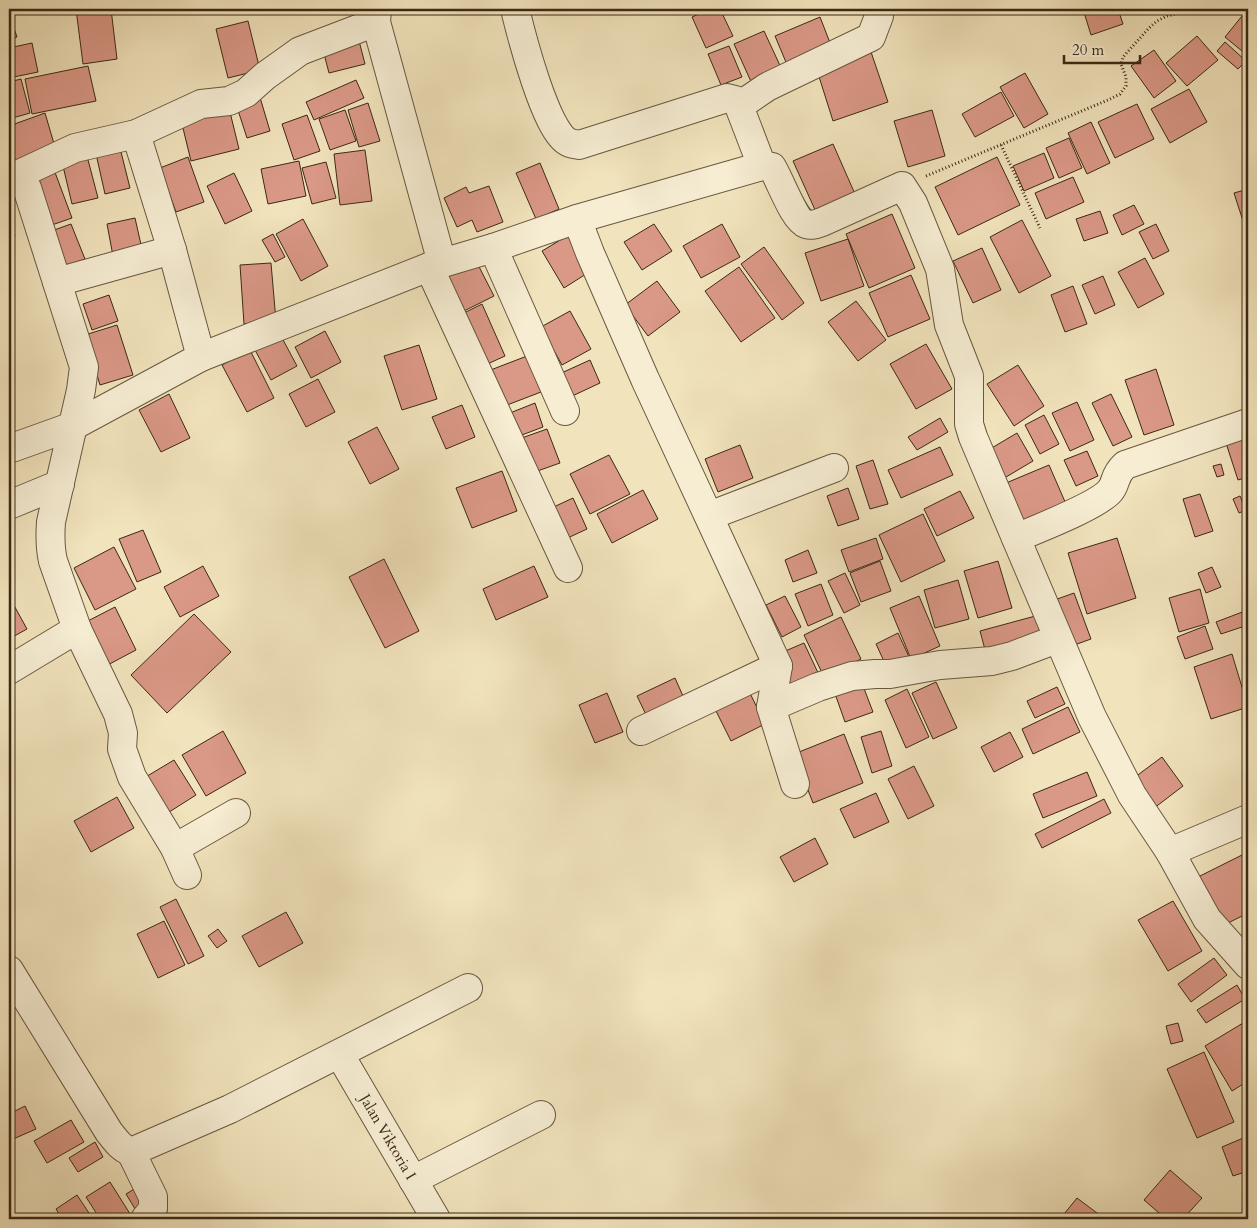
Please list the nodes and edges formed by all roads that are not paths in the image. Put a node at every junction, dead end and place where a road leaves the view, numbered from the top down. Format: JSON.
{"nodes":[{"id":1,"x":515,"y":9,"type":"edge"},
{"id":2,"x":879,"y":9,"type":"edge"},
{"id":3,"x":377,"y":16,"type":"edge"},
{"id":4,"x":739,"y":106,"type":"junction"},
{"id":5,"x":136,"y":134,"type":"junction"},
{"id":6,"x":762,"y":166,"type":"junction"},
{"id":7,"x":9,"y":176,"type":"edge"},
{"id":8,"x":577,"y":219,"type":"junction"},
{"id":9,"x":493,"y":248,"type":"junction"},
{"id":10,"x":172,"y":250,"type":"junction"},
{"id":11,"x":436,"y":265,"type":"junction"},
{"id":12,"x":57,"y":282,"type":"junction"},
{"id":13,"x":201,"y":357,"type":"junction"},
{"id":14,"x":565,"y":411,"type":"dead end"},
{"id":15,"x":1248,"y":423,"type":"edge"},
{"id":16,"x":73,"y":426,"type":"junction"},
{"id":17,"x":9,"y":449,"type":"edge"},
{"id":18,"x":834,"y":468,"type":"dead end"},
{"id":19,"x":60,"y":484,"type":"junction"},
{"id":20,"x":9,"y":505,"type":"edge"},
{"id":21,"x":709,"y":516,"type":"junction"},
{"id":22,"x":1016,"y":538,"type":"junction"},
{"id":23,"x":568,"y":568,"type":"dead end"},
{"id":24,"x":77,"y":629,"type":"junction"},
{"id":25,"x":1058,"y":639,"type":"junction"},
{"id":26,"x":778,"y":666,"type":"junction"},
{"id":27,"x":9,"y":670,"type":"edge"},
{"id":28,"x":771,"y":707,"type":"junction"},
{"id":29,"x":640,"y":731,"type":"dead end"},
{"id":30,"x":795,"y":784,"type":"dead end"},
{"id":31,"x":236,"y":813,"type":"dead end"},
{"id":32,"x":1248,"y":819,"type":"edge"},
{"id":33,"x":175,"y":848,"type":"junction"},
{"id":34,"x":1170,"y":852,"type":"junction"},
{"id":35,"x":187,"y":875,"type":"dead end"},
{"id":36,"x":1248,"y":966,"type":"edge"},
{"id":37,"x":9,"y":970,"type":"edge"},
{"id":38,"x":468,"y":988,"type":"dead end"},
{"id":39,"x":340,"y":1055,"type":"junction"},
{"id":40,"x":541,"y":1115,"type":"dead end"},
{"id":41,"x":132,"y":1152,"type":"junction"},
{"id":42,"x":413,"y":1180,"type":"junction"},
{"id":43,"x":145,"y":1219,"type":"edge"},
{"id":44,"x":436,"y":1219,"type":"edge"}],
"edges":[{"from":1,"to":4,"type":"street"},
{"from":2,"to":4,"type":"street"},
{"from":3,"to":5,"type":"street"},
{"from":3,"to":11,"type":"street"},
{"from":4,"to":6,"type":"street"},
{"from":5,"to":7,"type":"street"},
{"from":5,"to":10,"type":"street"},
{"from":6,"to":8,"type":"street"},
{"from":6,"to":22,"type":"street"},
{"from":7,"to":12,"type":"street"},
{"from":8,"to":9,"type":"street"},
{"from":8,"to":21,"type":"street"},
{"from":9,"to":11,"type":"street"},
{"from":9,"to":14,"type":"street"},
{"from":10,"to":12,"type":"street"},
{"from":10,"to":13,"type":"street"},
{"from":11,"to":13,"type":"street"},
{"from":11,"to":23,"type":"street"},
{"from":12,"to":16,"type":"street"},
{"from":13,"to":16,"type":"street"},
{"from":15,"to":22,"type":"street"},
{"from":16,"to":17,"type":"street"},
{"from":16,"to":19,"type":"street"},
{"from":18,"to":21,"type":"street"},
{"from":19,"to":20,"type":"street"},
{"from":19,"to":24,"type":"street"},
{"from":21,"to":26,"type":"street"},
{"from":22,"to":25,"type":"street"},
{"from":24,"to":27,"type":"street"},
{"from":24,"to":33,"type":"street"},
{"from":25,"to":28,"type":"street"},
{"from":25,"to":34,"type":"street"},
{"from":26,"to":28,"type":"street"},
{"from":26,"to":29,"type":"street"},
{"from":28,"to":30,"type":"street"},
{"from":31,"to":33,"type":"street"},
{"from":32,"to":34,"type":"street"},
{"from":33,"to":35,"type":"street"},
{"from":34,"to":36,"type":"street"},
{"from":37,"to":41,"type":"street"},
{"from":38,"to":39,"type":"street"},
{"from":39,"to":41,"type":"street"},
{"from":39,"to":42,"type":"street","name":"Jalan Viktoria I"},
{"from":40,"to":42,"type":"street"},
{"from":41,"to":43,"type":"street"},
{"from":42,"to":44,"type":"street","name":"Jalan Viktoria I"}]}
